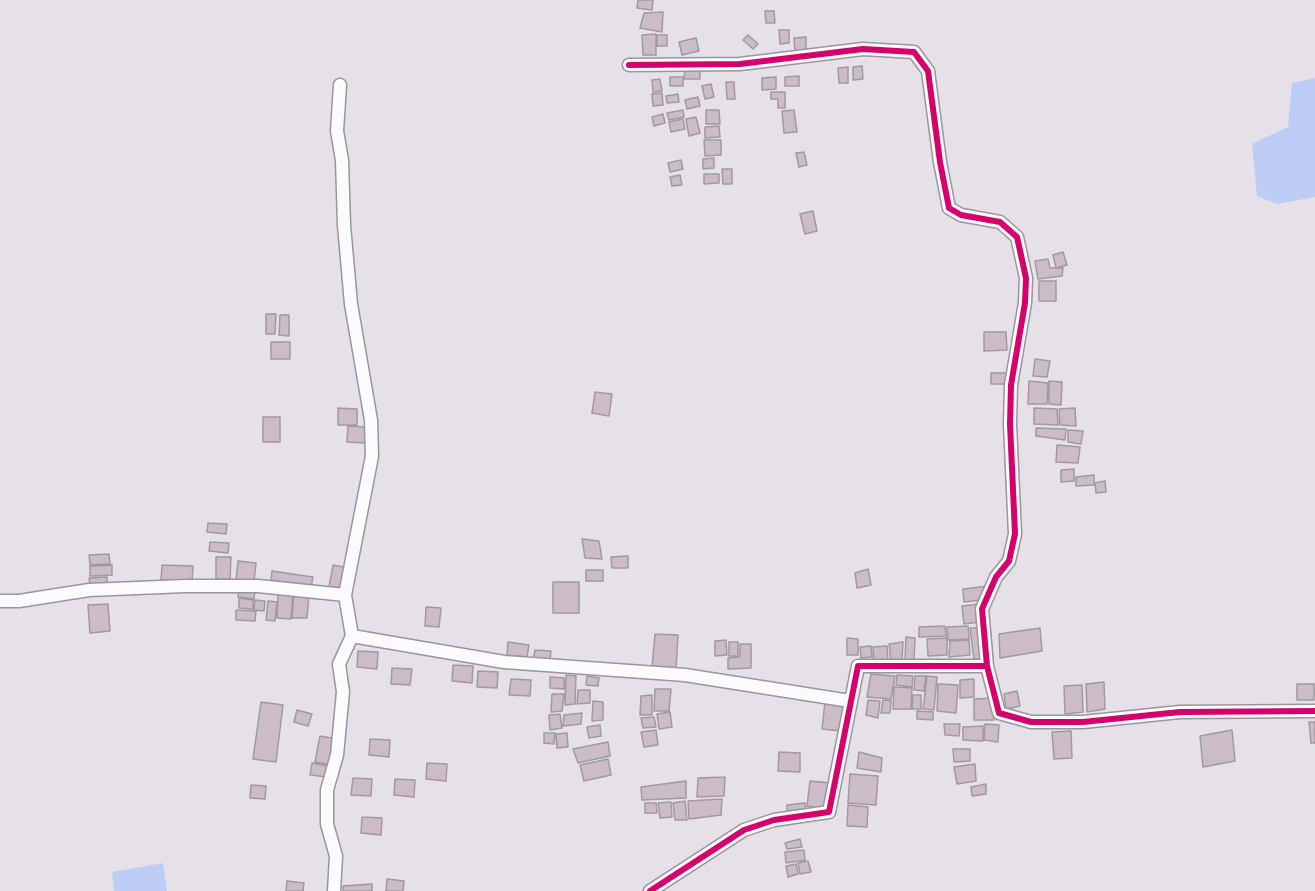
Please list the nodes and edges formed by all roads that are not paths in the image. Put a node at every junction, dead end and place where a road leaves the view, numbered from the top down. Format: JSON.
{"nodes":[{"id":1,"x":629,"y":65,"type":"dead end"},
{"id":2,"x":340,"y":85,"type":"dead end"},
{"id":3,"x":345,"y":595,"type":"junction"},
{"id":4,"x":0,"y":601,"type":"edge"},
{"id":5,"x":352,"y":636,"type":"junction"},
{"id":6,"x":987,"y":666,"type":"junction"},
{"id":7,"x":850,"y":701,"type":"junction"},
{"id":8,"x":1315,"y":711,"type":"edge"},
{"id":9,"x":334,"y":891,"type":"edge"},
{"id":10,"x":650,"y":891,"type":"edge"}],
"edges":[{"from":1,"to":6,"type":"street"},
{"from":2,"to":3,"type":"street"},
{"from":3,"to":4,"type":"street"},
{"from":3,"to":5,"type":"street"},
{"from":5,"to":7,"type":"street"},
{"from":5,"to":9,"type":"street"},
{"from":6,"to":7,"type":"street"},
{"from":6,"to":8,"type":"street"},
{"from":7,"to":10,"type":"street"}]}
